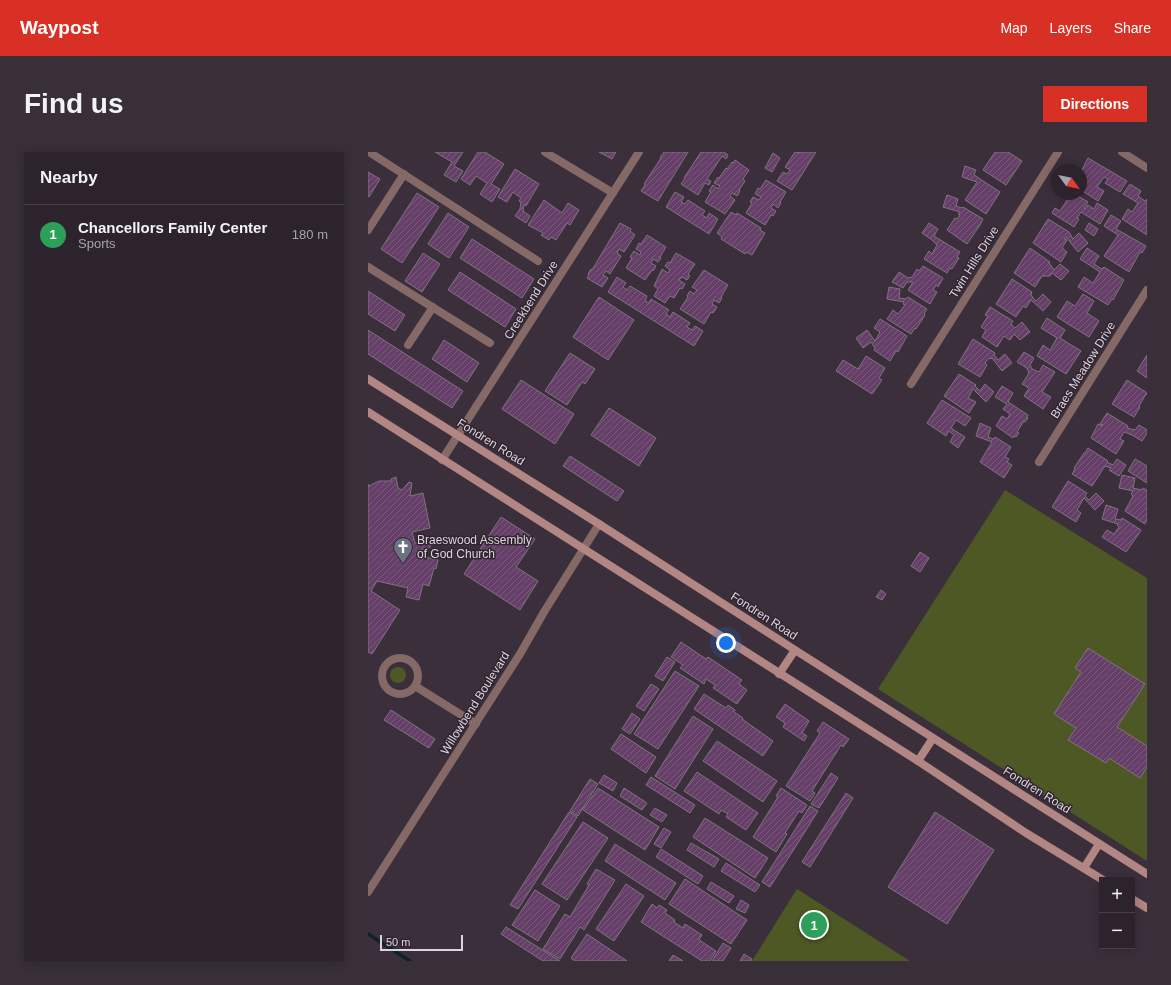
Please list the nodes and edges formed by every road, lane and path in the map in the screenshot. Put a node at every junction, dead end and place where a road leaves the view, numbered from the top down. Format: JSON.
{"nodes":[{"id":1,"x":369,"y":152,"type":"edge"},
{"id":2,"x":545,"y":152,"type":"edge"},
{"id":3,"x":639,"y":152,"type":"edge"},
{"id":4,"x":1058,"y":152,"type":"edge"},
{"id":5,"x":1122,"y":152,"type":"edge"},
{"id":6,"x":1147,"y":168,"type":"edge"},
{"id":7,"x":404,"y":174,"type":"junction"},
{"id":8,"x":613,"y":193,"type":"junction"},
{"id":9,"x":368,"y":230,"type":"edge"},
{"id":10,"x":538,"y":261,"type":"dead end"},
{"id":11,"x":368,"y":267,"type":"edge"},
{"id":12,"x":1147,"y":290,"type":"edge"},
{"id":13,"x":433,"y":307,"type":"junction"},
{"id":14,"x":490,"y":343,"type":"dead end"},
{"id":15,"x":408,"y":345,"type":"dead end"},
{"id":16,"x":368,"y":379,"type":"edge"},
{"id":17,"x":911,"y":384,"type":"dead end"},
{"id":18,"x":368,"y":412,"type":"edge"},
{"id":19,"x":458,"y":436,"type":"junction"},
{"id":20,"x":442,"y":460,"type":"junction"},
{"id":21,"x":1039,"y":462,"type":"dead end"},
{"id":22,"x":599,"y":524,"type":"junction"},
{"id":23,"x":584,"y":548,"type":"junction"},
{"id":24,"x":795,"y":650,"type":"junction"},
{"id":25,"x":779,"y":674,"type":"junction"},
{"id":26,"x":415,"y":686,"type":"junction"},
{"id":27,"x":476,"y":724,"type":"junction"},
{"id":28,"x":933,"y":738,"type":"junction"},
{"id":29,"x":918,"y":761,"type":"junction"},
{"id":30,"x":1099,"y":844,"type":"junction"},
{"id":31,"x":1084,"y":868,"type":"junction"},
{"id":32,"x":1147,"y":874,"type":"edge"},
{"id":33,"x":1099,"y":877,"type":"edge"},
{"id":34,"x":369,"y":890,"type":"edge"},
{"id":35,"x":1135,"y":901,"type":"edge"},
{"id":36,"x":1147,"y":908,"type":"edge"}],
"edges":[{"from":1,"to":7,"type":"street"},
{"from":2,"to":8,"type":"street"},
{"from":3,"to":8,"type":"street","name":"Creekbend Drive"},
{"from":4,"to":17,"type":"street","name":"Twin Hills Drive"},
{"from":5,"to":6,"type":"street"},
{"from":7,"to":9,"type":"street"},
{"from":7,"to":10,"type":"street"},
{"from":8,"to":19,"type":"street","name":"Creekbend Drive"},
{"from":11,"to":13,"type":"street"},
{"from":12,"to":21,"type":"street","name":"Braes Meadow Drive"},
{"from":13,"to":14,"type":"street"},
{"from":13,"to":15,"type":"street"},
{"from":16,"to":19,"type":"main road","name":"Fondren Road"},
{"from":18,"to":20,"type":"main road"},
{"from":19,"to":20,"type":"street","name":"Creekbend Drive"},
{"from":19,"to":22,"type":"main road","name":"Fondren Road"},
{"from":20,"to":23,"type":"main road"},
{"from":22,"to":23,"type":"street","name":"Willowbend Boulevard"},
{"from":22,"to":24,"type":"main road","name":"Fondren Road"},
{"from":23,"to":25,"type":"main road"},
{"from":23,"to":27,"type":"street","name":"Willowbend Boulevard"},
{"from":24,"to":25,"type":"main road"},
{"from":24,"to":28,"type":"main road","name":"Fondren Road"},
{"from":25,"to":29,"type":"main road"},
{"from":26,"to":26,"type":"street"},
{"from":26,"to":27,"type":"street"},
{"from":27,"to":34,"type":"street","name":"Willowbend Boulevard"},
{"from":28,"to":29,"type":"main road"},
{"from":28,"to":30,"type":"main road","name":"Fondren Road"},
{"from":29,"to":31,"type":"main road"},
{"from":30,"to":31,"type":"main road"},
{"from":30,"to":32,"type":"main road","name":"Fondren Road"},
{"from":31,"to":33,"type":"main road"},
{"from":35,"to":36,"type":"main road"}]}
